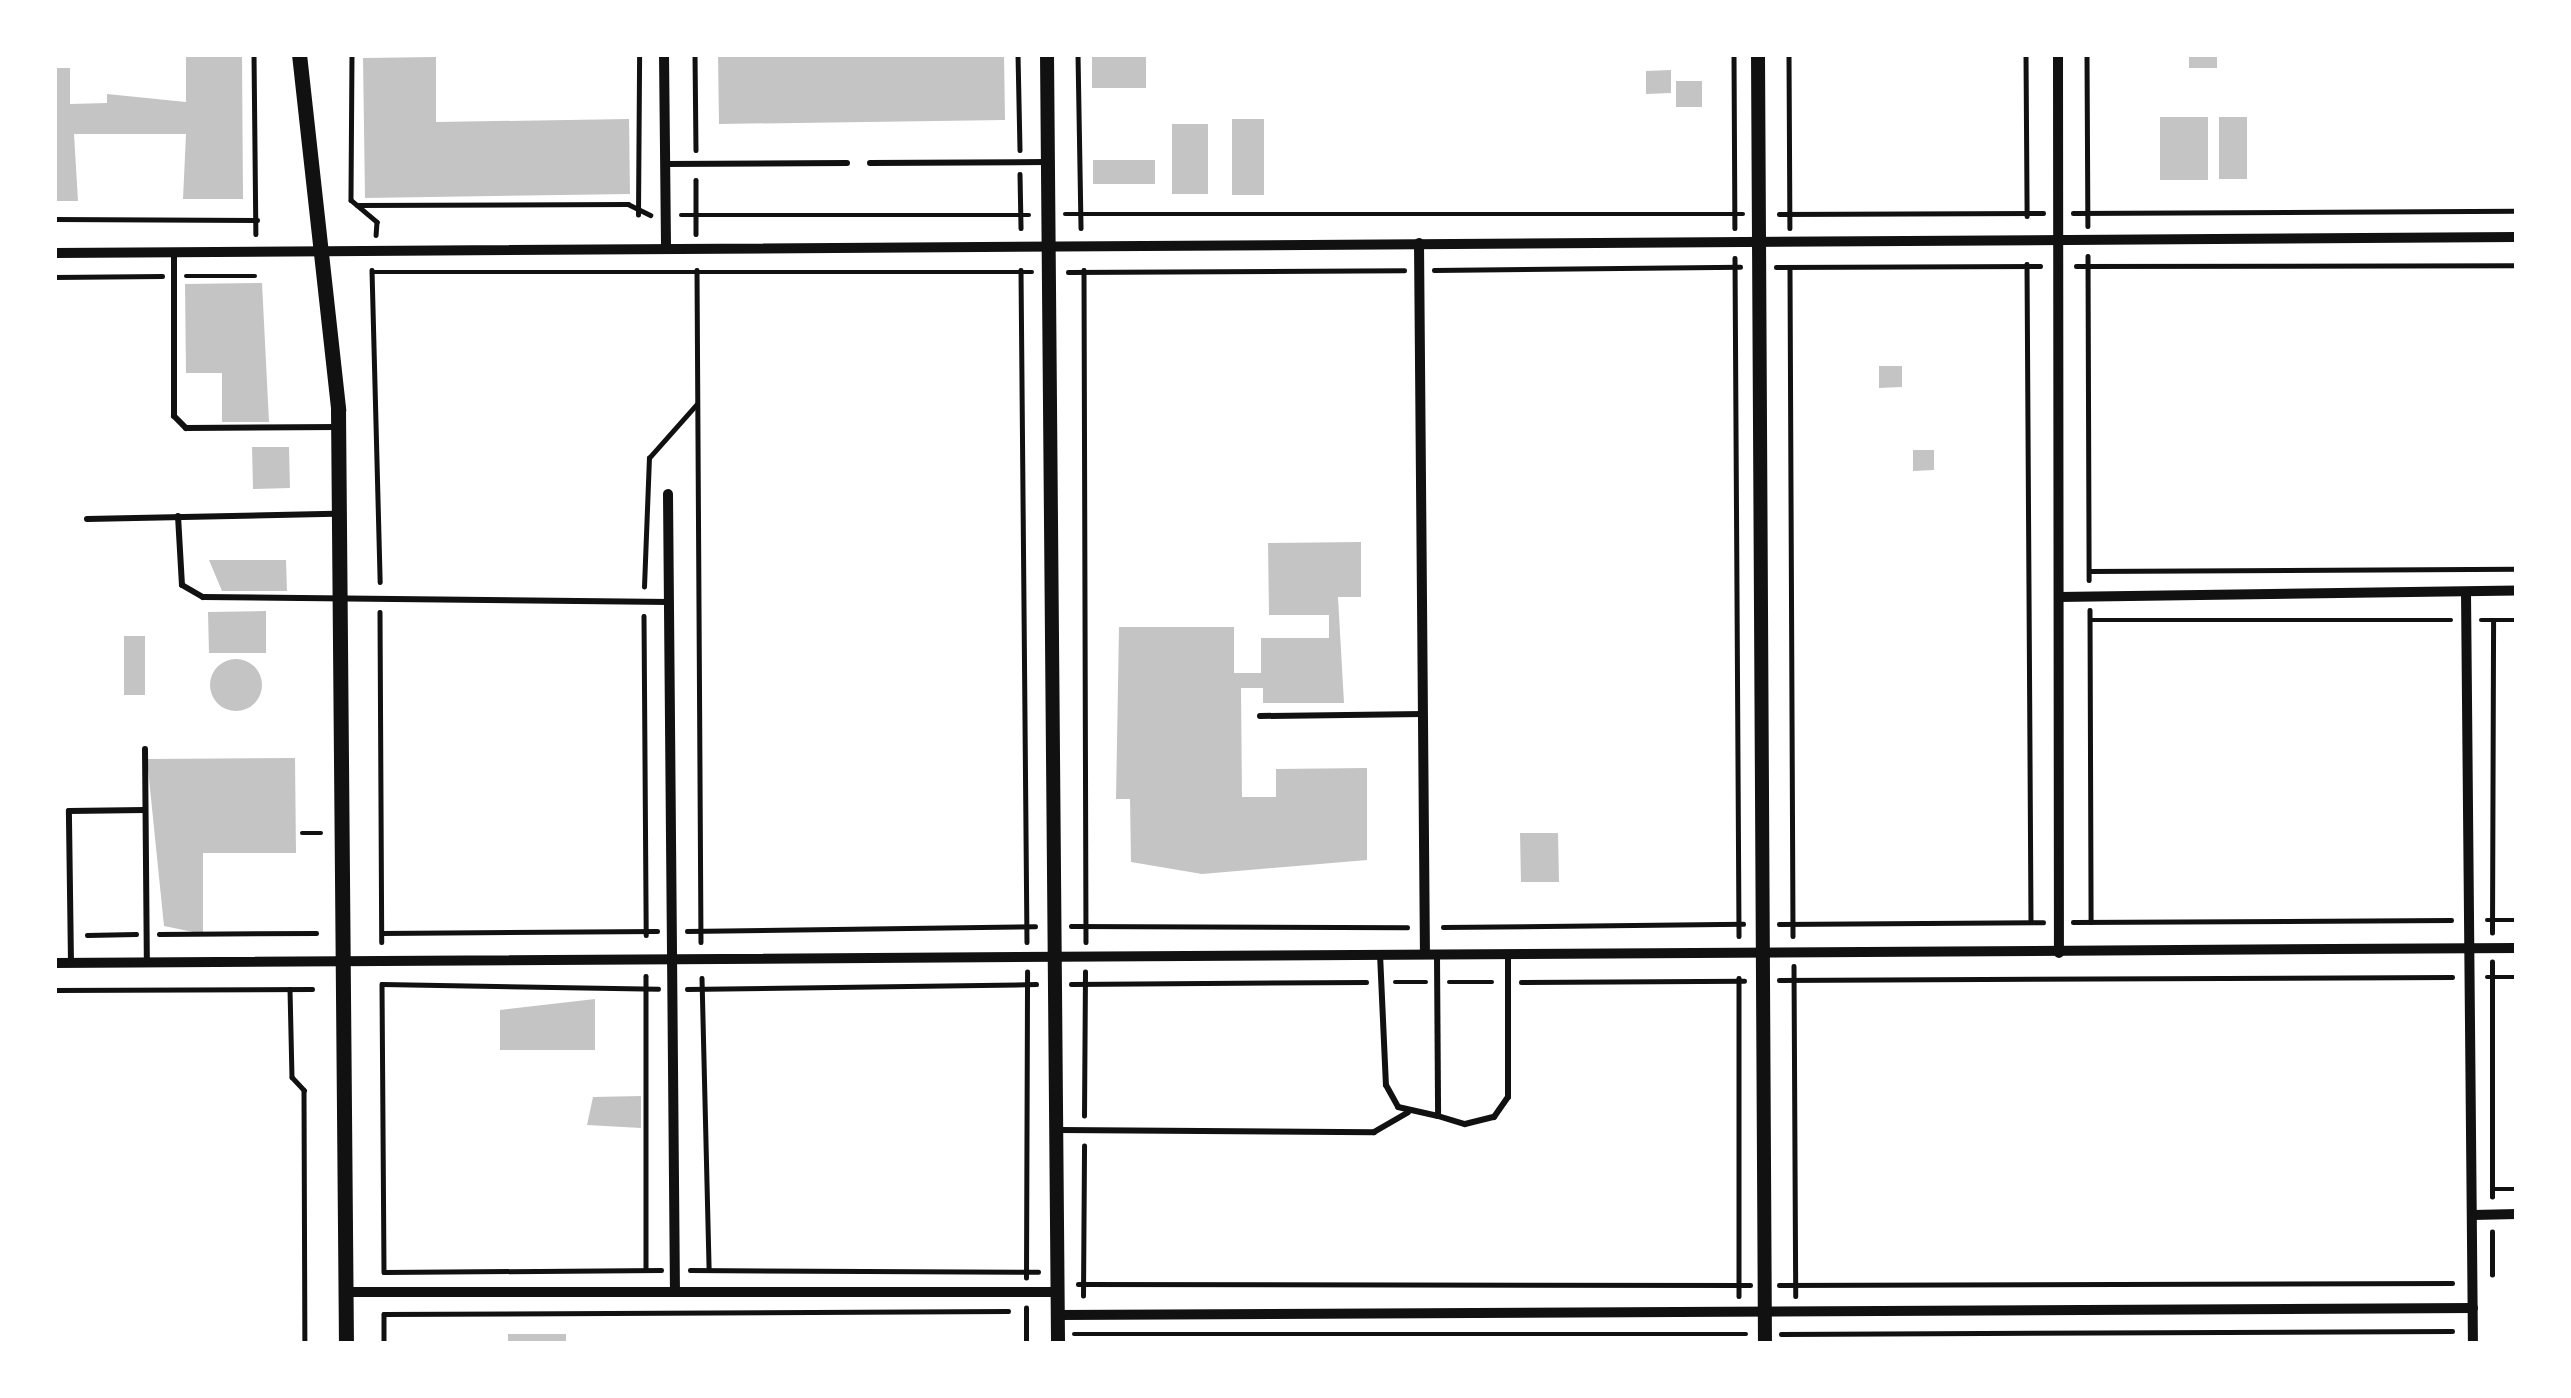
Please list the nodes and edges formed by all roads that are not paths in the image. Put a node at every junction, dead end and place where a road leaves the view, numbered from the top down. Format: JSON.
{"nodes":[{"id":1,"x":299,"y":54,"type":"edge"},
{"id":2,"x":664,"y":54,"type":"edge"},
{"id":3,"x":1047,"y":54,"type":"edge"},
{"id":4,"x":1758,"y":54,"type":"edge"},
{"id":5,"x":2057,"y":54,"type":"edge"},
{"id":6,"x":1048,"y":162,"type":"junction"},
{"id":7,"x":847,"y":163,"type":"dead end"},
{"id":8,"x":870,"y":163,"type":"dead end"},
{"id":9,"x":665,"y":164,"type":"junction"},
{"id":10,"x":2517,"y":237,"type":"edge"},
{"id":11,"x":2059,"y":238,"type":"junction"},
{"id":12,"x":1759,"y":242,"type":"junction"},
{"id":13,"x":1419,"y":243,"type":"junction"},
{"id":14,"x":1049,"y":244,"type":"junction"},
{"id":15,"x":666,"y":246,"type":"junction"},
{"id":16,"x":318,"y":250,"type":"junction"},
{"id":17,"x":174,"y":252,"type":"junction"},
{"id":18,"x":54,"y":253,"type":"edge"},
{"id":19,"x":338,"y":427,"type":"junction"},
{"id":20,"x":668,"y":494,"type":"dead end"},
{"id":21,"x":339,"y":514,"type":"junction"},
{"id":22,"x":178,"y":516,"type":"junction"},
{"id":23,"x":86,"y":518,"type":"dead end"},
{"id":24,"x":2517,"y":591,"type":"edge"},
{"id":25,"x":2466,"y":592,"type":"junction"},
{"id":26,"x":2060,"y":597,"type":"junction"},
{"id":27,"x":670,"y":602,"type":"junction"},
{"id":28,"x":340,"y":606,"type":"junction"},
{"id":29,"x":1423,"y":714,"type":"junction"},
{"id":30,"x":1260,"y":716,"type":"dead end"},
{"id":31,"x":145,"y":749,"type":"dead end"},
{"id":32,"x":145,"y":810,"type":"junction"},
{"id":33,"x":2517,"y":948,"type":"edge"},
{"id":34,"x":2470,"y":949,"type":"junction"},
{"id":35,"x":1431,"y":953,"type":"junction"},
{"id":36,"x":1508,"y":953,"type":"junction"},
{"id":37,"x":1761,"y":953,"type":"junction"},
{"id":38,"x":2059,"y":953,"type":"junction"},
{"id":39,"x":1381,"y":954,"type":"junction"},
{"id":40,"x":1055,"y":959,"type":"junction"},
{"id":41,"x":343,"y":961,"type":"junction"},
{"id":42,"x":674,"y":961,"type":"junction"},
{"id":43,"x":54,"y":963,"type":"edge"},
{"id":44,"x":70,"y":963,"type":"junction"},
{"id":45,"x":147,"y":963,"type":"junction"},
{"id":46,"x":1408,"y":1112,"type":"junction"},
{"id":47,"x":1438,"y":1116,"type":"junction"},
{"id":48,"x":1056,"y":1130,"type":"junction"},
{"id":49,"x":2517,"y":1214,"type":"edge"},
{"id":50,"x":2473,"y":1215,"type":"junction"},
{"id":51,"x":1058,"y":1285,"type":"junction"},
{"id":52,"x":676,"y":1289,"type":"junction"},
{"id":53,"x":346,"y":1292,"type":"junction"},
{"id":54,"x":2473,"y":1308,"type":"junction"},
{"id":55,"x":1765,"y":1312,"type":"junction"},
{"id":56,"x":1058,"y":1315,"type":"junction"},
{"id":57,"x":346,"y":1344,"type":"edge"},
{"id":58,"x":1058,"y":1344,"type":"edge"},
{"id":59,"x":1765,"y":1344,"type":"edge"},
{"id":60,"x":2473,"y":1344,"type":"edge"}],
"edges":[{"from":1,"to":16,"type":"main road"},
{"from":2,"to":9,"type":"street"},
{"from":3,"to":6,"type":"street"},
{"from":4,"to":12,"type":"street"},
{"from":5,"to":11,"type":"street"},
{"from":6,"to":8,"type":"lane"},
{"from":6,"to":14,"type":"street"},
{"from":7,"to":9,"type":"lane"},
{"from":9,"to":15,"type":"street"},
{"from":10,"to":11,"type":"street"},
{"from":11,"to":12,"type":"street"},
{"from":11,"to":26,"type":"street"},
{"from":12,"to":13,"type":"street"},
{"from":12,"to":37,"type":"street"},
{"from":13,"to":14,"type":"street"},
{"from":13,"to":29,"type":"street"},
{"from":14,"to":15,"type":"street"},
{"from":14,"to":40,"type":"street"},
{"from":15,"to":16,"type":"street"},
{"from":16,"to":17,"type":"street"},
{"from":16,"to":19,"type":"main road"},
{"from":17,"to":18,"type":"street"},
{"from":17,"to":19,"type":"lane"},
{"from":19,"to":21,"type":"main road"},
{"from":20,"to":27,"type":"street"},
{"from":21,"to":22,"type":"lane"},
{"from":21,"to":28,"type":"main road"},
{"from":22,"to":23,"type":"lane"},
{"from":22,"to":28,"type":"lane"},
{"from":24,"to":25,"type":"street"},
{"from":25,"to":26,"type":"street"},
{"from":25,"to":34,"type":"street"},
{"from":26,"to":38,"type":"street"},
{"from":27,"to":28,"type":"lane"},
{"from":27,"to":42,"type":"street"},
{"from":28,"to":41,"type":"main road"},
{"from":29,"to":30,"type":"lane"},
{"from":29,"to":35,"type":"street"},
{"from":31,"to":32,"type":"lane"},
{"from":32,"to":44,"type":"lane"},
{"from":32,"to":45,"type":"lane"},
{"from":33,"to":34,"type":"street"},
{"from":34,"to":38,"type":"street"},
{"from":34,"to":50,"type":"street"},
{"from":35,"to":36,"type":"street"},
{"from":35,"to":39,"type":"street"},
{"from":35,"to":47,"type":"lane"},
{"from":36,"to":37,"type":"street"},
{"from":36,"to":47,"type":"lane"},
{"from":37,"to":38,"type":"street"},
{"from":37,"to":55,"type":"street"},
{"from":39,"to":40,"type":"street"},
{"from":39,"to":46,"type":"lane"},
{"from":40,"to":42,"type":"street"},
{"from":40,"to":48,"type":"street"},
{"from":41,"to":42,"type":"street"},
{"from":41,"to":45,"type":"street"},
{"from":41,"to":53,"type":"main road"},
{"from":42,"to":52,"type":"street"},
{"from":43,"to":44,"type":"street"},
{"from":44,"to":45,"type":"street"},
{"from":46,"to":47,"type":"lane"},
{"from":46,"to":48,"type":"lane"},
{"from":48,"to":51,"type":"street"},
{"from":49,"to":50,"type":"street"},
{"from":50,"to":54,"type":"street"},
{"from":51,"to":52,"type":"street"},
{"from":51,"to":56,"type":"street"},
{"from":52,"to":53,"type":"street"},
{"from":53,"to":57,"type":"main road"},
{"from":54,"to":55,"type":"street"},
{"from":54,"to":60,"type":"street"},
{"from":55,"to":56,"type":"street"},
{"from":55,"to":59,"type":"street"},
{"from":56,"to":58,"type":"street"}]}
